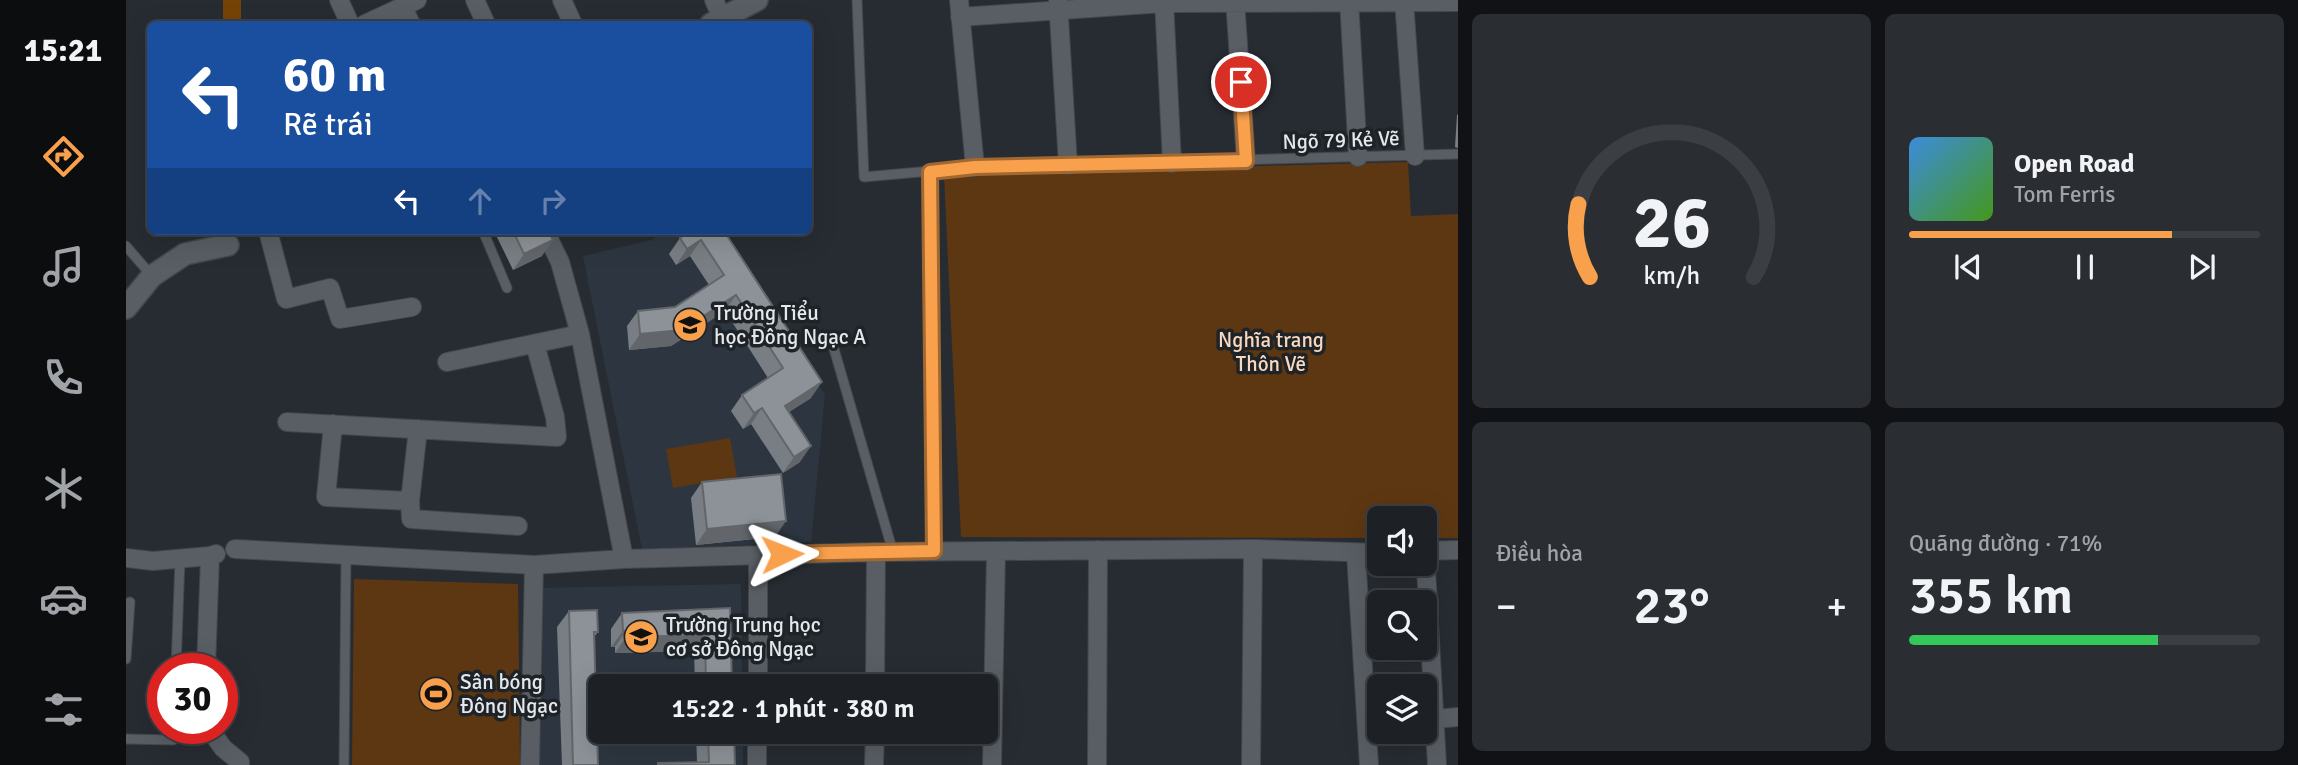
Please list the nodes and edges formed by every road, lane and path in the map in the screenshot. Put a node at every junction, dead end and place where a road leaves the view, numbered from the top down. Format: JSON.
{"nodes":[{"id":1,"x":339,"y":0,"type":"edge"},
{"id":2,"x":475,"y":0,"type":"edge"},
{"id":3,"x":562,"y":0,"type":"edge"},
{"id":4,"x":757,"y":0,"type":"edge"},
{"id":5,"x":857,"y":0,"type":"edge"},
{"id":6,"x":1164,"y":1,"type":"edge"},
{"id":7,"x":1235,"y":1,"type":"edge"},
{"id":8,"x":1349,"y":1,"type":"edge"},
{"id":9,"x":1404,"y":1,"type":"edge"},
{"id":10,"x":1458,"y":2,"type":"edge"},
{"id":11,"x":410,"y":3,"type":"edge"},
{"id":12,"x":1058,"y":5,"type":"edge"},
{"id":13,"x":960,"y":8,"type":"edge"},
{"id":14,"x":716,"y":14,"type":"edge"},
{"id":15,"x":349,"y":21,"type":"edge"},
{"id":16,"x":371,"y":21,"type":"edge"},
{"id":17,"x":411,"y":21,"type":"edge"},
{"id":18,"x":485,"y":21,"type":"edge"},
{"id":19,"x":568,"y":21,"type":"edge"},
{"id":20,"x":1458,"y":154,"type":"edge"},
{"id":21,"x":1415,"y":156,"type":"junction"},
{"id":22,"x":1358,"y":158,"type":"junction"},
{"id":23,"x":1246,"y":161,"type":"junction"},
{"id":24,"x":1172,"y":163,"type":"junction"},
{"id":25,"x":1068,"y":165,"type":"junction"},
{"id":26,"x":975,"y":167,"type":"junction"},
{"id":27,"x":930,"y":172,"type":"junction"},
{"id":28,"x":269,"y":235,"type":"edge"},
{"id":29,"x":484,"y":235,"type":"edge"},
{"id":30,"x":547,"y":235,"type":"edge"},
{"id":31,"x":228,"y":244,"type":"dead end"},
{"id":32,"x":126,"y":246,"type":"edge"},
{"id":33,"x":152,"y":276,"type":"junction"},
{"id":34,"x":506,"y":288,"type":"dead end"},
{"id":35,"x":412,"y":307,"type":"dead end"},
{"id":36,"x":126,"y":308,"type":"edge"},
{"id":37,"x":580,"y":334,"type":"junction"},
{"id":38,"x":832,"y":342,"type":"dead end"},
{"id":39,"x":535,"y":344,"type":"junction"},
{"id":40,"x":447,"y":362,"type":"dead end"},
{"id":41,"x":287,"y":422,"type":"dead end"},
{"id":42,"x":333,"y":424,"type":"junction"},
{"id":43,"x":418,"y":429,"type":"junction"},
{"id":44,"x":410,"y":501,"type":"junction"},
{"id":45,"x":518,"y":526,"type":"dead end"},
{"id":46,"x":235,"y":549,"type":"dead end"},
{"id":47,"x":1253,"y":549,"type":"junction"},
{"id":48,"x":1098,"y":550,"type":"junction"},
{"id":49,"x":1458,"y":550,"type":"edge"},
{"id":50,"x":934,"y":551,"type":"junction"},
{"id":51,"x":996,"y":551,"type":"junction"},
{"id":52,"x":1437,"y":551,"type":"edge"},
{"id":53,"x":884,"y":552,"type":"junction"},
{"id":54,"x":1356,"y":554,"type":"junction"},
{"id":55,"x":1367,"y":554,"type":"edge"},
{"id":56,"x":346,"y":555,"type":"junction"},
{"id":57,"x":758,"y":555,"type":"junction"},
{"id":58,"x":126,"y":558,"type":"edge"},
{"id":59,"x":180,"y":559,"type":"junction"},
{"id":60,"x":624,"y":559,"type":"junction"},
{"id":61,"x":534,"y":565,"type":"junction"},
{"id":62,"x":1426,"y":576,"type":"edge"},
{"id":63,"x":130,"y":602,"type":"dead end"},
{"id":64,"x":177,"y":653,"type":"edge"},
{"id":65,"x":207,"y":653,"type":"edge"},
{"id":66,"x":126,"y":659,"type":"edge"},
{"id":67,"x":758,"y":674,"type":"edge"},
{"id":68,"x":876,"y":674,"type":"edge"},
{"id":69,"x":1368,"y":674,"type":"edge"},
{"id":70,"x":1428,"y":674,"type":"edge"},
{"id":71,"x":1458,"y":717,"type":"edge"},
{"id":72,"x":1437,"y":719,"type":"edge"},
{"id":73,"x":126,"y":739,"type":"edge"},
{"id":74,"x":147,"y":739,"type":"edge"},
{"id":75,"x":220,"y":744,"type":"edge"},
{"id":76,"x":757,"y":744,"type":"edge"},
{"id":77,"x":875,"y":744,"type":"edge"},
{"id":78,"x":1371,"y":744,"type":"edge"},
{"id":79,"x":1433,"y":744,"type":"edge"},
{"id":80,"x":240,"y":765,"type":"edge"},
{"id":81,"x":344,"y":765,"type":"edge"},
{"id":82,"x":530,"y":765,"type":"edge"},
{"id":83,"x":757,"y":765,"type":"edge"},
{"id":84,"x":874,"y":765,"type":"edge"},
{"id":85,"x":992,"y":765,"type":"edge"},
{"id":86,"x":1097,"y":765,"type":"edge"},
{"id":87,"x":1251,"y":765,"type":"edge"},
{"id":88,"x":1369,"y":765,"type":"edge"},
{"id":89,"x":1437,"y":765,"type":"edge"}],
"edges":[{"from":1,"to":15,"type":"street"},
{"from":2,"to":18,"type":"street"},
{"from":3,"to":19,"type":"street"},
{"from":4,"to":14,"type":"main road"},
{"from":5,"to":27,"type":"lane","name":"Ngõ 79 Kẻ Vẽ"},
{"from":6,"to":7,"type":"street"},
{"from":6,"to":12,"type":"street"},
{"from":6,"to":24,"type":"street"},
{"from":7,"to":8,"type":"street"},
{"from":7,"to":23,"type":"street"},
{"from":8,"to":9,"type":"street"},
{"from":8,"to":22,"type":"street"},
{"from":9,"to":10,"type":"street"},
{"from":9,"to":21,"type":"street"},
{"from":11,"to":16,"type":"street"},
{"from":11,"to":17,"type":"street"},
{"from":12,"to":13,"type":"street"},
{"from":12,"to":25,"type":"street"},
{"from":13,"to":26,"type":"street"},
{"from":20,"to":21,"type":"lane","name":"Ngõ 79 Kẻ Vẽ"},
{"from":21,"to":22,"type":"lane","name":"Ngõ 79 Kẻ Vẽ"},
{"from":22,"to":23,"type":"lane","name":"Ngõ 79 Kẻ Vẽ"},
{"from":23,"to":24,"type":"lane","name":"Ngõ 79 Kẻ Vẽ"},
{"from":24,"to":25,"type":"lane","name":"Ngõ 79 Kẻ Vẽ"},
{"from":25,"to":26,"type":"lane","name":"Ngõ 79 Kẻ Vẽ"},
{"from":26,"to":27,"type":"lane","name":"Ngõ 79 Kẻ Vẽ"},
{"from":27,"to":50,"type":"lane"},
{"from":28,"to":35,"type":"street"},
{"from":29,"to":34,"type":"lane"},
{"from":30,"to":37,"type":"street"},
{"from":31,"to":33,"type":"main road"},
{"from":32,"to":33,"type":"lane"},
{"from":33,"to":36,"type":"main road"},
{"from":37,"to":39,"type":"street"},
{"from":37,"to":60,"type":"street"},
{"from":38,"to":53,"type":"lane"},
{"from":39,"to":40,"type":"street"},
{"from":39,"to":43,"type":"street"},
{"from":41,"to":42,"type":"street"},
{"from":42,"to":43,"type":"street"},
{"from":42,"to":44,"type":"street"},
{"from":43,"to":44,"type":"street"},
{"from":44,"to":45,"type":"street"},
{"from":46,"to":56,"type":"street"},
{"from":47,"to":48,"type":"street"},
{"from":47,"to":54,"type":"street"},
{"from":47,"to":87,"type":"street"},
{"from":48,"to":51,"type":"street"},
{"from":48,"to":86,"type":"street"},
{"from":49,"to":52,"type":"street"},
{"from":50,"to":51,"type":"street"},
{"from":50,"to":53,"type":"street"},
{"from":51,"to":85,"type":"street"},
{"from":53,"to":57,"type":"street"},
{"from":53,"to":68,"type":"street"},
{"from":54,"to":55,"type":"street"},
{"from":54,"to":69,"type":"street"},
{"from":56,"to":61,"type":"street"},
{"from":56,"to":81,"type":"lane"},
{"from":57,"to":60,"type":"street"},
{"from":57,"to":67,"type":"street"},
{"from":58,"to":59,"type":"street"},
{"from":59,"to":64,"type":"lane"},
{"from":59,"to":65,"type":"street"},
{"from":60,"to":61,"type":"street"},
{"from":61,"to":82,"type":"street"},
{"from":62,"to":70,"type":"street"},
{"from":63,"to":66,"type":"lane"},
{"from":71,"to":72,"type":"street"},
{"from":73,"to":74,"type":"lane"},
{"from":75,"to":80,"type":"street"},
{"from":76,"to":83,"type":"street"},
{"from":77,"to":84,"type":"street"},
{"from":78,"to":88,"type":"street"},
{"from":79,"to":89,"type":"street"}]}
